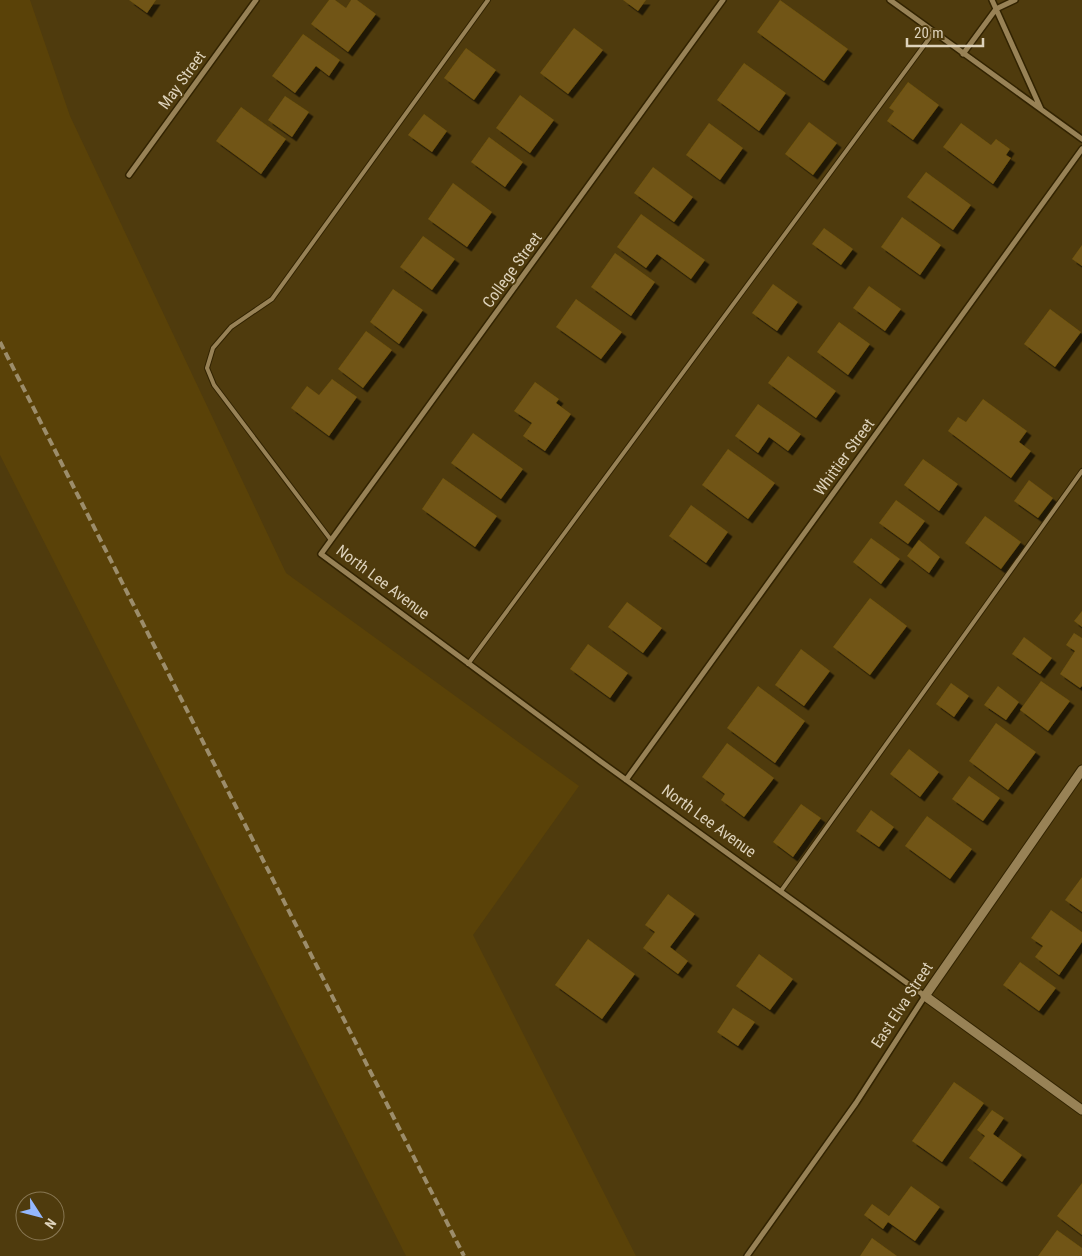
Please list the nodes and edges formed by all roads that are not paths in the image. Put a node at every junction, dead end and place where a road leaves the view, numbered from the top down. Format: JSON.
{"nodes":[{"id":1,"x":256,"y":0,"type":"edge"},
{"id":2,"x":488,"y":0,"type":"edge"},
{"id":3,"x":723,"y":0,"type":"edge"},
{"id":4,"x":890,"y":0,"type":"edge"},
{"id":5,"x":992,"y":0,"type":"edge"},
{"id":6,"x":1015,"y":0,"type":"edge"},
{"id":7,"x":996,"y":9,"type":"junction"},
{"id":8,"x":934,"y":32,"type":"junction"},
{"id":9,"x":963,"y":54,"type":"junction"},
{"id":10,"x":1042,"y":110,"type":"junction"},
{"id":11,"x":1082,"y":139,"type":"edge"},
{"id":12,"x":1082,"y":149,"type":"edge"},
{"id":13,"x":129,"y":175,"type":"dead end"},
{"id":14,"x":1082,"y":471,"type":"edge"},
{"id":15,"x":331,"y":540,"type":"junction"},
{"id":16,"x":321,"y":554,"type":"joint"},
{"id":17,"x":468,"y":664,"type":"junction"},
{"id":18,"x":1082,"y":770,"type":"edge"},
{"id":19,"x":626,"y":780,"type":"junction"},
{"id":20,"x":781,"y":891,"type":"junction"},
{"id":21,"x":925,"y":996,"type":"junction"},
{"id":22,"x":1082,"y":1110,"type":"edge"},
{"id":23,"x":747,"y":1256,"type":"edge"}],
"edges":[{"from":1,"to":13,"type":"street","name":"May Street"},
{"from":2,"to":15,"type":"lane"},
{"from":3,"to":15,"type":"street","name":"College Street"},
{"from":4,"to":8,"type":"street"},
{"from":5,"to":7,"type":"street"},
{"from":6,"to":7,"type":"street"},
{"from":7,"to":9,"type":"street"},
{"from":7,"to":10,"type":"street"},
{"from":8,"to":9,"type":"street"},
{"from":8,"to":17,"type":"lane"},
{"from":9,"to":10,"type":"street"},
{"from":10,"to":11,"type":"street"},
{"from":12,"to":19,"type":"street","name":"Whittier Street"},
{"from":14,"to":20,"type":"lane"},
{"from":15,"to":16,"type":"street","name":"College Street"},
{"from":16,"to":17,"type":"street","name":"North Lee Avenue"},
{"from":17,"to":19,"type":"street","name":"North Lee Avenue"},
{"from":18,"to":21,"type":"street","name":"East Elva Street"},
{"from":19,"to":20,"type":"street","name":"North Lee Avenue"},
{"from":20,"to":21,"type":"street","name":"North Lee Avenue"},
{"from":21,"to":22,"type":"street","name":"North Lee Avenue"},
{"from":21,"to":23,"type":"street","name":"East Elva Street"}]}
